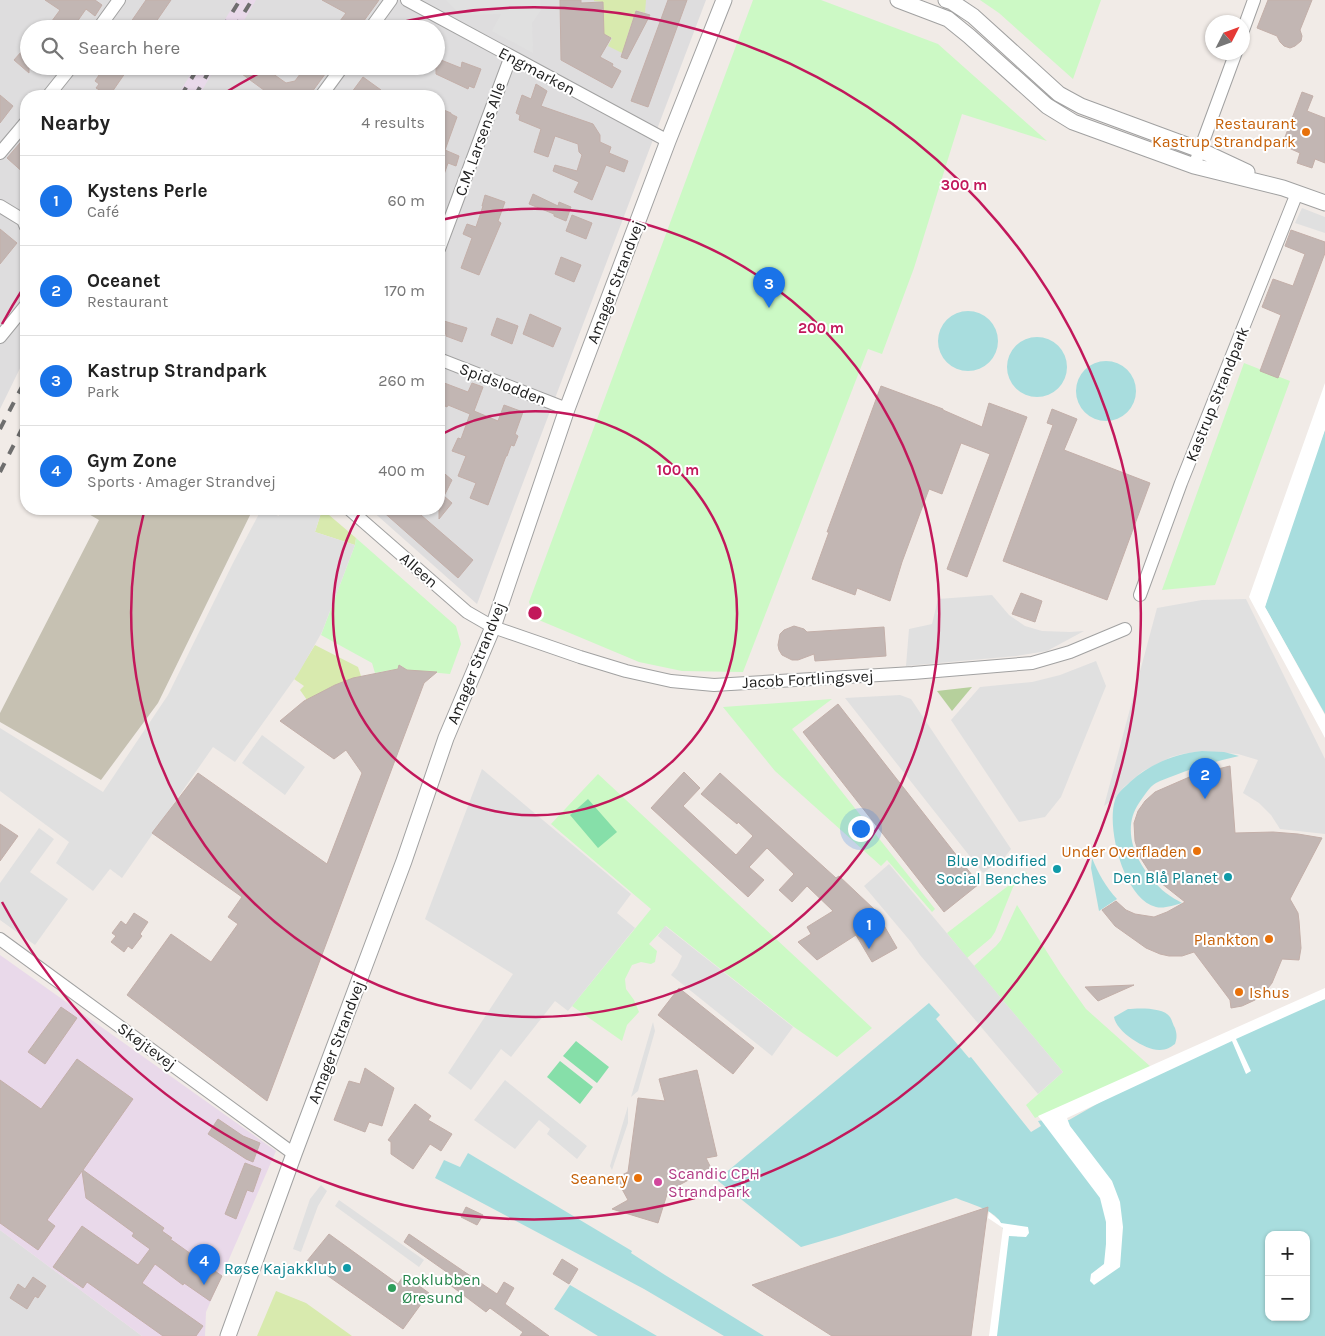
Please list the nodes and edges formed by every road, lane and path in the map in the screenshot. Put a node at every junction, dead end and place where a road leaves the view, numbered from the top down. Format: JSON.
{"nodes":[{"id":1,"x":118,"y":0,"type":"edge"},
{"id":2,"x":391,"y":0,"type":"edge"},
{"id":3,"x":407,"y":0,"type":"edge"},
{"id":4,"x":724,"y":0,"type":"edge"},
{"id":5,"x":898,"y":0,"type":"edge"},
{"id":6,"x":946,"y":0,"type":"edge"},
{"id":7,"x":1254,"y":0,"type":"edge"},
{"id":8,"x":1249,"y":15,"type":"edge"},
{"id":9,"x":104,"y":20,"type":"edge"},
{"id":10,"x":377,"y":20,"type":"edge"},
{"id":11,"x":444,"y":20,"type":"edge"},
{"id":12,"x":445,"y":21,"type":"edge"},
{"id":13,"x":510,"y":56,"type":"junction"},
{"id":14,"x":1233,"y":60,"type":"edge"},
{"id":15,"x":65,"y":75,"type":"edge"},
{"id":16,"x":336,"y":75,"type":"edge"},
{"id":17,"x":53,"y":90,"type":"edge"},
{"id":18,"x":325,"y":90,"type":"edge"},
{"id":19,"x":20,"y":129,"type":"edge"},
{"id":20,"x":668,"y":141,"type":"junction"},
{"id":21,"x":1200,"y":150,"type":"junction"},
{"id":22,"x":0,"y":153,"type":"edge"},
{"id":23,"x":1194,"y":166,"type":"junction"},
{"id":24,"x":1290,"y":191,"type":"junction"},
{"id":25,"x":1325,"y":203,"type":"edge"},
{"id":26,"x":0,"y":206,"type":"edge"},
{"id":27,"x":20,"y":218,"type":"edge"},
{"id":28,"x":445,"y":233,"type":"edge"},
{"id":29,"x":20,"y":312,"type":"edge"},
{"id":30,"x":0,"y":337,"type":"edge"},
{"id":31,"x":445,"y":361,"type":"edge"},
{"id":32,"x":567,"y":409,"type":"junction"},
{"id":33,"x":356,"y":515,"type":"edge"},
{"id":34,"x":1140,"y":595,"type":"dead end"},
{"id":35,"x":493,"y":627,"type":"junction"},
{"id":36,"x":1125,"y":629,"type":"dead end"},
{"id":37,"x":0,"y":939,"type":"edge"},
{"id":38,"x":294,"y":1154,"type":"junction"},
{"id":39,"x":230,"y":1333,"type":"edge"}],
"edges":[{"from":1,"to":9,"type":"street"},
{"from":2,"to":10,"type":"street"},
{"from":3,"to":11,"type":"street","name":"Engmarken"},
{"from":4,"to":20,"type":"street","name":"Amager Strandvej"},
{"from":5,"to":23,"type":"street"},
{"from":6,"to":21,"type":"street"},
{"from":7,"to":8,"type":"street"},
{"from":12,"to":13,"type":"street","name":"Engmarken"},
{"from":13,"to":20,"type":"street","name":"Engmarken"},
{"from":13,"to":28,"type":"street","name":"C.M. Larsens Alle"},
{"from":14,"to":21,"type":"street"},
{"from":15,"to":17,"type":"street"},
{"from":16,"to":18,"type":"street"},
{"from":19,"to":22,"type":"street"},
{"from":20,"to":32,"type":"street","name":"Amager Strandvej"},
{"from":21,"to":23,"type":"street"},
{"from":21,"to":24,"type":"street"},
{"from":23,"to":24,"type":"street"},
{"from":24,"to":25,"type":"street"},
{"from":24,"to":34,"type":"street","name":"Kastrup Strandpark"},
{"from":26,"to":27,"type":"street"},
{"from":29,"to":30,"type":"street"},
{"from":31,"to":32,"type":"street","name":"Spidslodden"},
{"from":32,"to":35,"type":"street","name":"Amager Strandvej"},
{"from":33,"to":35,"type":"street","name":"Alleen"},
{"from":35,"to":36,"type":"street","name":"Jacob Fortlingsvej"},
{"from":35,"to":38,"type":"street","name":"Amager Strandvej"},
{"from":37,"to":38,"type":"street","name":"Skøjtevej"},
{"from":38,"to":39,"type":"street","name":"Amager Strandvej"}]}
